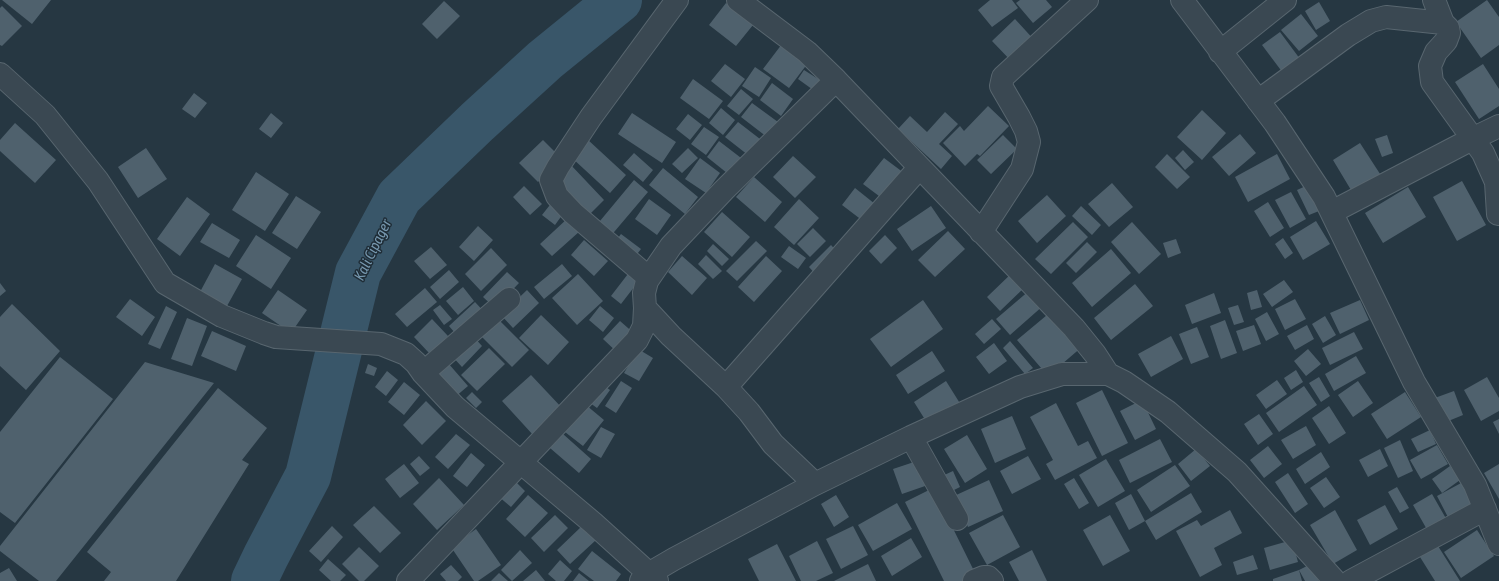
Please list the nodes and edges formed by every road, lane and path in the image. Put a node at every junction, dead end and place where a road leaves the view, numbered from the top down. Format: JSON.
{"nodes":[{"id":1,"x":677,"y":0,"type":"edge"},
{"id":2,"x":738,"y":0,"type":"edge"},
{"id":3,"x":1087,"y":0,"type":"edge"},
{"id":4,"x":1285,"y":0,"type":"edge"},
{"id":5,"x":1434,"y":0,"type":"edge"},
{"id":6,"x":1184,"y":1,"type":"edge"},
{"id":7,"x":1444,"y":23,"type":"junction"},
{"id":8,"x":1220,"y":52,"type":"junction"},
{"id":9,"x":0,"y":74,"type":"edge"},
{"id":10,"x":836,"y":80,"type":"junction"},
{"id":11,"x":1258,"y":101,"type":"junction"},
{"id":12,"x":1499,"y":126,"type":"edge"},
{"id":13,"x":1472,"y":139,"type":"junction"},
{"id":14,"x":920,"y":168,"type":"junction"},
{"id":15,"x":1332,"y":212,"type":"junction"},
{"id":16,"x":1498,"y":214,"type":"edge"},
{"id":17,"x":981,"y":232,"type":"junction"},
{"id":18,"x":649,"y":278,"type":"junction"},
{"id":19,"x":510,"y":299,"type":"dead end"},
{"id":20,"x":646,"y":308,"type":"junction"},
{"id":21,"x":423,"y":373,"type":"junction"},
{"id":22,"x":1108,"y":374,"type":"junction"},
{"id":23,"x":726,"y":387,"type":"junction"},
{"id":24,"x":911,"y":437,"type":"junction"},
{"id":25,"x":521,"y":462,"type":"junction"},
{"id":26,"x":815,"y":484,"type":"junction"},
{"id":27,"x":1485,"y":509,"type":"junction"},
{"id":28,"x":957,"y":519,"type":"dead end"},
{"id":29,"x":1499,"y":544,"type":"edge"},
{"id":30,"x":649,"y":578,"type":"edge"},
{"id":31,"x":408,"y":581,"type":"edge"},
{"id":32,"x":974,"y":581,"type":"edge"},
{"id":33,"x":992,"y":581,"type":"edge"},
{"id":34,"x":1335,"y":581,"type":"edge"},
{"id":35,"x":1351,"y":581,"type":"edge"}],
"edges":[{"from":1,"to":18,"type":"street"},
{"from":2,"to":10,"type":"street"},
{"from":3,"to":17,"type":"street"},
{"from":4,"to":8,"type":"street"},
{"from":5,"to":7,"type":"street"},
{"from":6,"to":8,"type":"street"},
{"from":7,"to":11,"type":"street"},
{"from":7,"to":13,"type":"street"},
{"from":8,"to":11,"type":"street"},
{"from":9,"to":21,"type":"street"},
{"from":10,"to":14,"type":"street"},
{"from":10,"to":18,"type":"street"},
{"from":11,"to":15,"type":"street"},
{"from":12,"to":13,"type":"street"},
{"from":13,"to":15,"type":"street"},
{"from":13,"to":16,"type":"street"},
{"from":14,"to":17,"type":"street"},
{"from":14,"to":23,"type":"street"},
{"from":15,"to":27,"type":"street"},
{"from":17,"to":22,"type":"street"},
{"from":18,"to":20,"type":"street"},
{"from":19,"to":21,"type":"street"},
{"from":20,"to":23,"type":"street"},
{"from":20,"to":25,"type":"street"},
{"from":21,"to":25,"type":"street"},
{"from":22,"to":24,"type":"street"},
{"from":22,"to":34,"type":"street"},
{"from":23,"to":26,"type":"street"},
{"from":24,"to":26,"type":"street"},
{"from":24,"to":28,"type":"street"},
{"from":25,"to":30,"type":"street"},
{"from":25,"to":31,"type":"street"},
{"from":26,"to":30,"type":"street"},
{"from":27,"to":29,"type":"street"},
{"from":27,"to":35,"type":"street"},
{"from":32,"to":33,"type":"street"}]}
